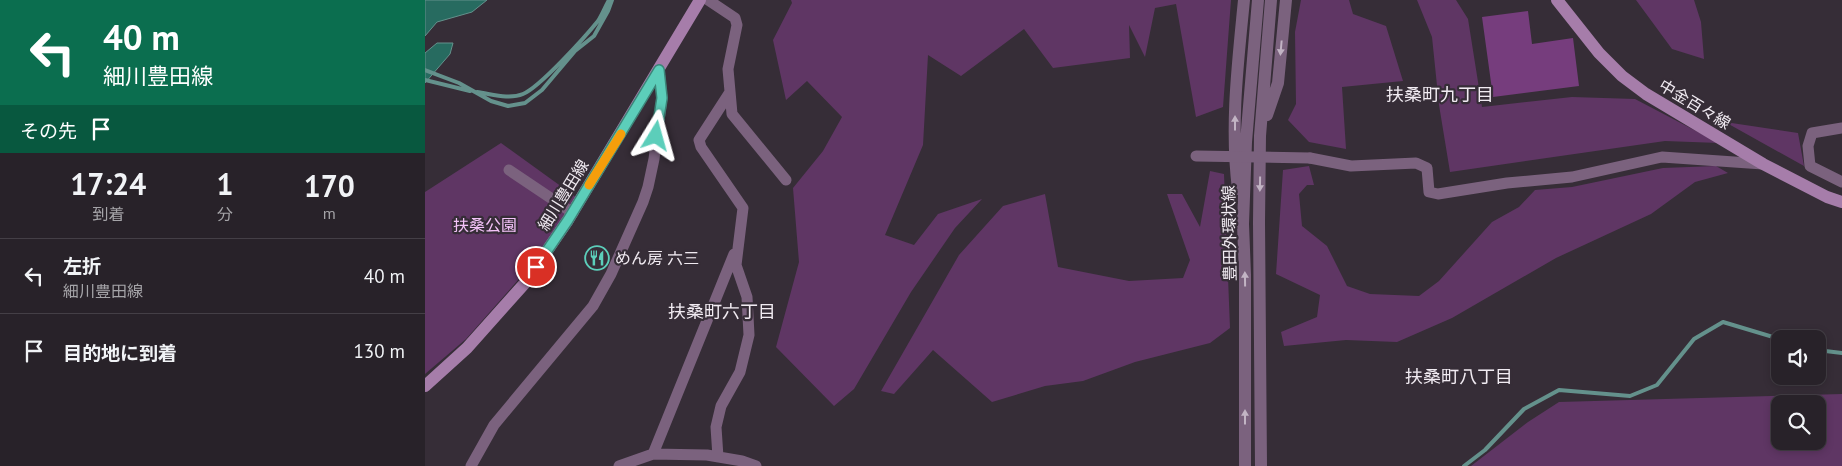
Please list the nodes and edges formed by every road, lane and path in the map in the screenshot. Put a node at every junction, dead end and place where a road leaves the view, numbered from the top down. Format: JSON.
{"nodes":[{"id":1,"x":700,"y":0,"type":"edge"},
{"id":2,"x":708,"y":0,"type":"edge"},
{"id":3,"x":1244,"y":0,"type":"edge"},
{"id":4,"x":1258,"y":0,"type":"edge"},
{"id":5,"x":1271,"y":0,"type":"edge"},
{"id":6,"x":1286,"y":0,"type":"edge"},
{"id":7,"x":1557,"y":0,"type":"edge"},
{"id":8,"x":659,"y":70,"type":"junction"},
{"id":9,"x":730,"y":92,"type":"junction"},
{"id":10,"x":1842,"y":128,"type":"edge"},
{"id":11,"x":1260,"y":136,"type":"junction"},
{"id":12,"x":1196,"y":156,"type":"dead end"},
{"id":13,"x":1763,"y":164,"type":"junction"},
{"id":14,"x":509,"y":170,"type":"dead end"},
{"id":15,"x":786,"y":180,"type":"dead end"},
{"id":16,"x":1842,"y":182,"type":"edge"},
{"id":17,"x":1842,"y":202,"type":"edge"},
{"id":18,"x":573,"y":213,"type":"junction"},
{"id":19,"x":1243,"y":224,"type":"junction"},
{"id":20,"x":739,"y":242,"type":"junction"},
{"id":21,"x":425,"y":386,"type":"edge"},
{"id":22,"x":653,"y":454,"type":"junction"},
{"id":23,"x":723,"y":460,"type":"edge"},
{"id":24,"x":471,"y":466,"type":"edge"},
{"id":25,"x":619,"y":466,"type":"edge"},
{"id":26,"x":756,"y":466,"type":"edge"},
{"id":27,"x":1245,"y":466,"type":"edge"},
{"id":28,"x":1261,"y":466,"type":"edge"}],
"edges":[{"from":1,"to":8,"type":"main road","name":"細川豊田線"},
{"from":2,"to":9,"type":"street"},
{"from":19,"to":3,"type":"street","one_way":true},
{"from":4,"to":19,"type":"street","name":"豊田外環状線"},
{"from":5,"to":11,"type":"street","name":"豊田外環状線"},
{"from":6,"to":11,"type":"street","one_way":true},
{"from":7,"to":13,"type":"main road","name":"中金百々線"},
{"from":8,"to":18,"type":"main road","name":"細川豊田線"},
{"from":8,"to":24,"type":"street"},
{"from":9,"to":15,"type":"street"},
{"from":9,"to":20,"type":"street"},
{"from":10,"to":16,"type":"street"},
{"from":11,"to":28,"type":"street","name":"豊田外環状線","one_way":true},
{"from":12,"to":13,"type":"street","bridge":true},
{"from":13,"to":17,"type":"main road","name":"中金百々線"},
{"from":14,"to":18,"type":"street"},
{"from":18,"to":21,"type":"main road","name":"細川豊田線"},
{"from":27,"to":19,"type":"street","name":"豊田外環状線","one_way":true},
{"from":20,"to":22,"type":"street"},
{"from":20,"to":23,"type":"street"},
{"from":22,"to":23,"type":"street"},
{"from":22,"to":25,"type":"street"},
{"from":23,"to":26,"type":"street"}]}
